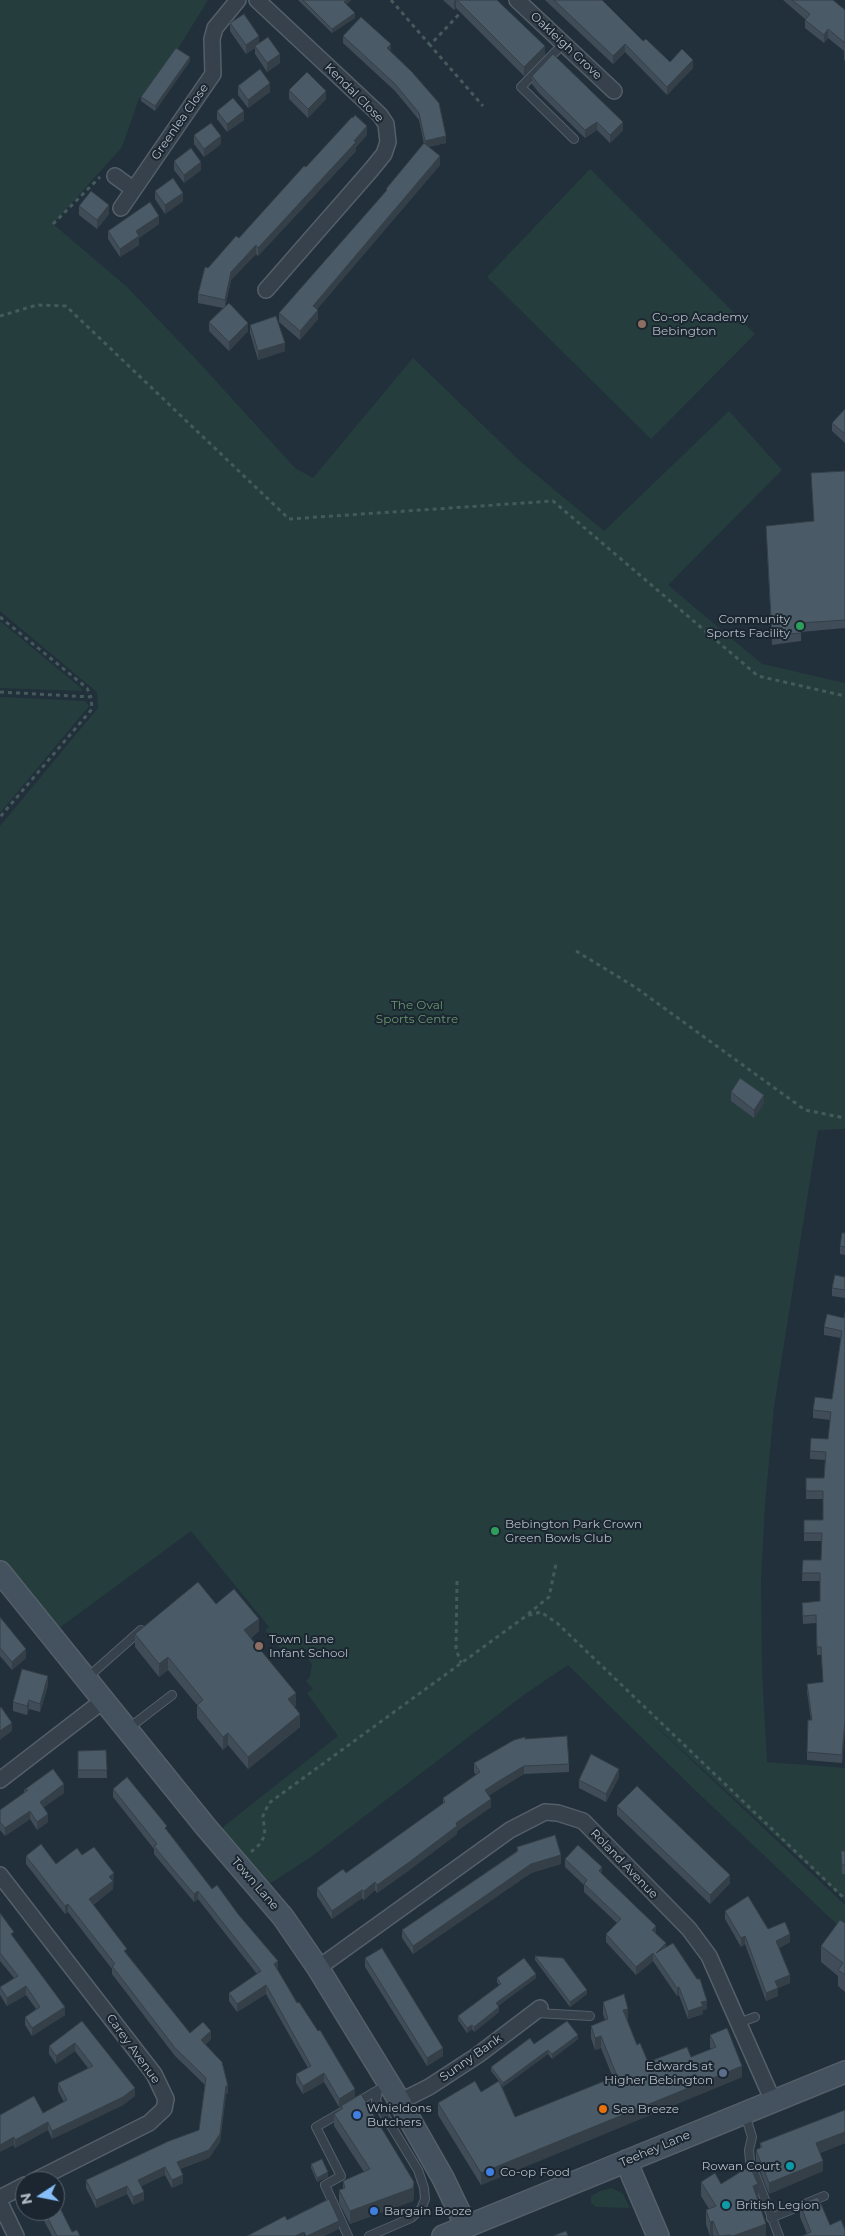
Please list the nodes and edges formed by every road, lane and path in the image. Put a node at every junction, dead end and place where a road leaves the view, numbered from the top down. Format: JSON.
{"nodes":[{"id":1,"x":238,"y":0,"type":"edge"},
{"id":2,"x":257,"y":0,"type":"edge"},
{"id":3,"x":391,"y":0,"type":"edge"},
{"id":4,"x":517,"y":0,"type":"edge"},
{"id":5,"x":466,"y":6,"type":"edge"},
{"id":6,"x":563,"y":44,"type":"junction"},
{"id":7,"x":430,"y":45,"type":"junction"},
{"id":8,"x":614,"y":91,"type":"dead end"},
{"id":9,"x":483,"y":106,"type":"dead end"},
{"id":10,"x":574,"y":139,"type":"dead end"},
{"id":11,"x":115,"y":176,"type":"joint"},
{"id":12,"x":133,"y":189,"type":"junction"},
{"id":13,"x":121,"y":208,"type":"dead end"},
{"id":14,"x":53,"y":224,"type":"dead end"},
{"id":15,"x":266,"y":290,"type":"dead end"},
{"id":16,"x":0,"y":316,"type":"edge"},
{"id":17,"x":0,"y":617,"type":"edge"},
{"id":18,"x":0,"y":692,"type":"edge"},
{"id":19,"x":91,"y":696,"type":"junction"},
{"id":20,"x":845,"y":696,"type":"edge"},
{"id":21,"x":0,"y":817,"type":"edge"},
{"id":22,"x":576,"y":952,"type":"dead end"},
{"id":23,"x":845,"y":1118,"type":"edge"},
{"id":24,"x":556,"y":1564,"type":"dead end"},
{"id":25,"x":0,"y":1572,"type":"edge"},
{"id":26,"x":457,"y":1581,"type":"dead end"},
{"id":27,"x":526,"y":1616,"type":"junction"},
{"id":28,"x":150,"y":1622,"type":"edge"},
{"id":29,"x":461,"y":1663,"type":"junction"},
{"id":30,"x":87,"y":1679,"type":"junction"},
{"id":31,"x":172,"y":1695,"type":"dead end"},
{"id":32,"x":104,"y":1700,"type":"junction"},
{"id":33,"x":128,"y":1730,"type":"junction"},
{"id":34,"x":0,"y":1780,"type":"edge"},
{"id":35,"x":238,"y":1864,"type":"junction"},
{"id":36,"x":0,"y":1875,"type":"edge"},
{"id":37,"x":845,"y":1899,"type":"edge"},
{"id":38,"x":318,"y":1968,"type":"junction"},
{"id":39,"x":537,"y":2010,"type":"joint"},
{"id":40,"x":590,"y":2016,"type":"dead end"},
{"id":41,"x":755,"y":2017,"type":"dead end"},
{"id":42,"x":738,"y":2023,"type":"junction"},
{"id":43,"x":845,"y":2072,"type":"edge"},
{"id":44,"x":388,"y":2092,"type":"junction"},
{"id":45,"x":773,"y":2101,"type":"junction"},
{"id":46,"x":745,"y":2112,"type":"junction"},
{"id":47,"x":626,"y":2161,"type":"junction"},
{"id":48,"x":54,"y":2171,"type":"edge"},
{"id":49,"x":15,"y":2190,"type":"edge"},
{"id":50,"x":824,"y":2196,"type":"dead end"},
{"id":51,"x":0,"y":2198,"type":"edge"},
{"id":52,"x":0,"y":2203,"type":"edge"},
{"id":53,"x":771,"y":2218,"type":"junction"},
{"id":54,"x":466,"y":2226,"type":"junction"},
{"id":55,"x":16,"y":2236,"type":"edge"},
{"id":56,"x":348,"y":2236,"type":"edge"},
{"id":57,"x":369,"y":2236,"type":"edge"},
{"id":58,"x":443,"y":2236,"type":"edge"},
{"id":59,"x":658,"y":2236,"type":"edge"},
{"id":60,"x":779,"y":2236,"type":"edge"}],
"edges":[{"from":1,"to":12,"type":"street","name":"Greenlea Close"},
{"from":2,"to":15,"type":"street","name":"Kendal Close"},
{"from":3,"to":7,"type":"path"},
{"from":4,"to":6,"type":"street","name":"Oakleigh Grove"},
{"from":5,"to":7,"type":"path"},
{"from":6,"to":8,"type":"street","name":"Oakleigh Grove"},
{"from":6,"to":10,"type":"lane"},
{"from":7,"to":9,"type":"path"},
{"from":11,"to":12,"type":"street"},
{"from":11,"to":14,"type":"path"},
{"from":12,"to":13,"type":"street","name":"Greenlea Close"},
{"from":16,"to":20,"type":"path"},
{"from":17,"to":19,"type":"path"},
{"from":18,"to":19,"type":"path"},
{"from":19,"to":21,"type":"path"},
{"from":22,"to":23,"type":"path"},
{"from":24,"to":27,"type":"path"},
{"from":25,"to":30,"type":"main road","name":"Town Lane"},
{"from":26,"to":29,"type":"path"},
{"from":27,"to":29,"type":"path"},
{"from":27,"to":37,"type":"path"},
{"from":28,"to":30,"type":"lane"},
{"from":29,"to":35,"type":"path"},
{"from":30,"to":32,"type":"main road","name":"Town Lane"},
{"from":31,"to":33,"type":"lane"},
{"from":32,"to":33,"type":"main road","name":"Town Lane"},
{"from":32,"to":34,"type":"street"},
{"from":33,"to":35,"type":"main road","name":"Town Lane"},
{"from":35,"to":38,"type":"main road","name":"Town Lane"},
{"from":36,"to":48,"type":"street","name":"Carey Avenue"},
{"from":38,"to":42,"type":"street","name":"Roland Avenue"},
{"from":38,"to":44,"type":"main road","name":"Town Lane"},
{"from":39,"to":40,"type":"lane"},
{"from":39,"to":44,"type":"street","name":"Sunny Bank"},
{"from":41,"to":42,"type":"lane"},
{"from":42,"to":45,"type":"street","name":"Roland Avenue"},
{"from":43,"to":45,"type":"main road","name":"Teehey Lane"},
{"from":44,"to":54,"type":"main road","name":"Town Lane"},
{"from":44,"to":56,"type":"lane"},
{"from":44,"to":57,"type":"lane"},
{"from":45,"to":46,"type":"main road","name":"Teehey Lane"},
{"from":46,"to":47,"type":"main road","name":"Teehey Lane"},
{"from":46,"to":53,"type":"lane"},
{"from":47,"to":54,"type":"main road","name":"Teehey Lane"},
{"from":47,"to":59,"type":"main road"},
{"from":49,"to":51,"type":"street"},
{"from":50,"to":53,"type":"lane"},
{"from":52,"to":55,"type":"street"},
{"from":53,"to":60,"type":"lane"},
{"from":54,"to":58,"type":"main road","name":"Teehey Lane"}]}
